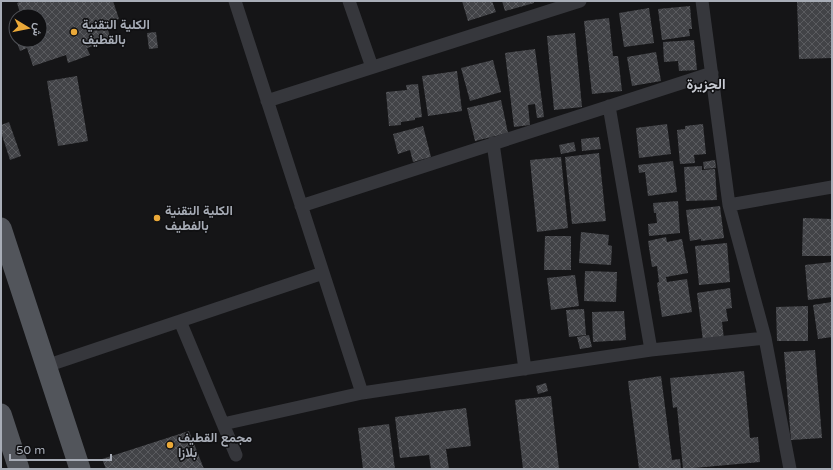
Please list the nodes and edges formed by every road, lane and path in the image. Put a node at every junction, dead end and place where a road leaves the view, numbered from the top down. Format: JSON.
{"nodes":[{"id":1,"x":235,"y":1,"type":"edge"},
{"id":2,"x":349,"y":1,"type":"edge"},
{"id":3,"x":580,"y":1,"type":"edge"},
{"id":4,"x":702,"y":1,"type":"edge"},
{"id":5,"x":372,"y":68,"type":"junction"},
{"id":6,"x":712,"y":73,"type":"junction"},
{"id":7,"x":267,"y":101,"type":"junction"},
{"id":8,"x":609,"y":106,"type":"junction"},
{"id":9,"x":493,"y":143,"type":"junction"},
{"id":10,"x":832,"y":187,"type":"edge"},
{"id":11,"x":729,"y":205,"type":"junction"},
{"id":12,"x":301,"y":206,"type":"junction"},
{"id":13,"x":1,"y":228,"type":"edge"},
{"id":14,"x":323,"y":273,"type":"junction"},
{"id":15,"x":180,"y":321,"type":"junction"},
{"id":16,"x":765,"y":338,"type":"junction"},
{"id":17,"x":651,"y":350,"type":"junction"},
{"id":18,"x":46,"y":366,"type":"junction"},
{"id":19,"x":525,"y":369,"type":"junction"},
{"id":20,"x":362,"y":393,"type":"junction"},
{"id":21,"x":1,"y":414,"type":"edge"},
{"id":22,"x":223,"y":424,"type":"junction"},
{"id":23,"x":236,"y":455,"type":"dead end"},
{"id":24,"x":19,"y":469,"type":"edge"},
{"id":25,"x":80,"y":469,"type":"edge"},
{"id":26,"x":790,"y":469,"type":"edge"}],
"edges":[{"from":1,"to":7,"type":"street"},
{"from":2,"to":5,"type":"street"},
{"from":3,"to":5,"type":"street"},
{"from":4,"to":6,"type":"street"},
{"from":5,"to":7,"type":"street"},
{"from":6,"to":8,"type":"street"},
{"from":6,"to":11,"type":"street"},
{"from":7,"to":12,"type":"street"},
{"from":8,"to":9,"type":"street"},
{"from":8,"to":17,"type":"street"},
{"from":9,"to":12,"type":"street"},
{"from":9,"to":19,"type":"street"},
{"from":10,"to":11,"type":"street"},
{"from":11,"to":16,"type":"street"},
{"from":12,"to":14,"type":"street"},
{"from":13,"to":18,"type":"main road"},
{"from":14,"to":15,"type":"street"},
{"from":14,"to":20,"type":"street"},
{"from":15,"to":18,"type":"street"},
{"from":15,"to":22,"type":"street"},
{"from":16,"to":17,"type":"street"},
{"from":16,"to":26,"type":"street"},
{"from":17,"to":19,"type":"street"},
{"from":18,"to":25,"type":"main road"},
{"from":19,"to":20,"type":"street"},
{"from":20,"to":22,"type":"street"},
{"from":21,"to":24,"type":"main road"},
{"from":22,"to":23,"type":"street"}]}
